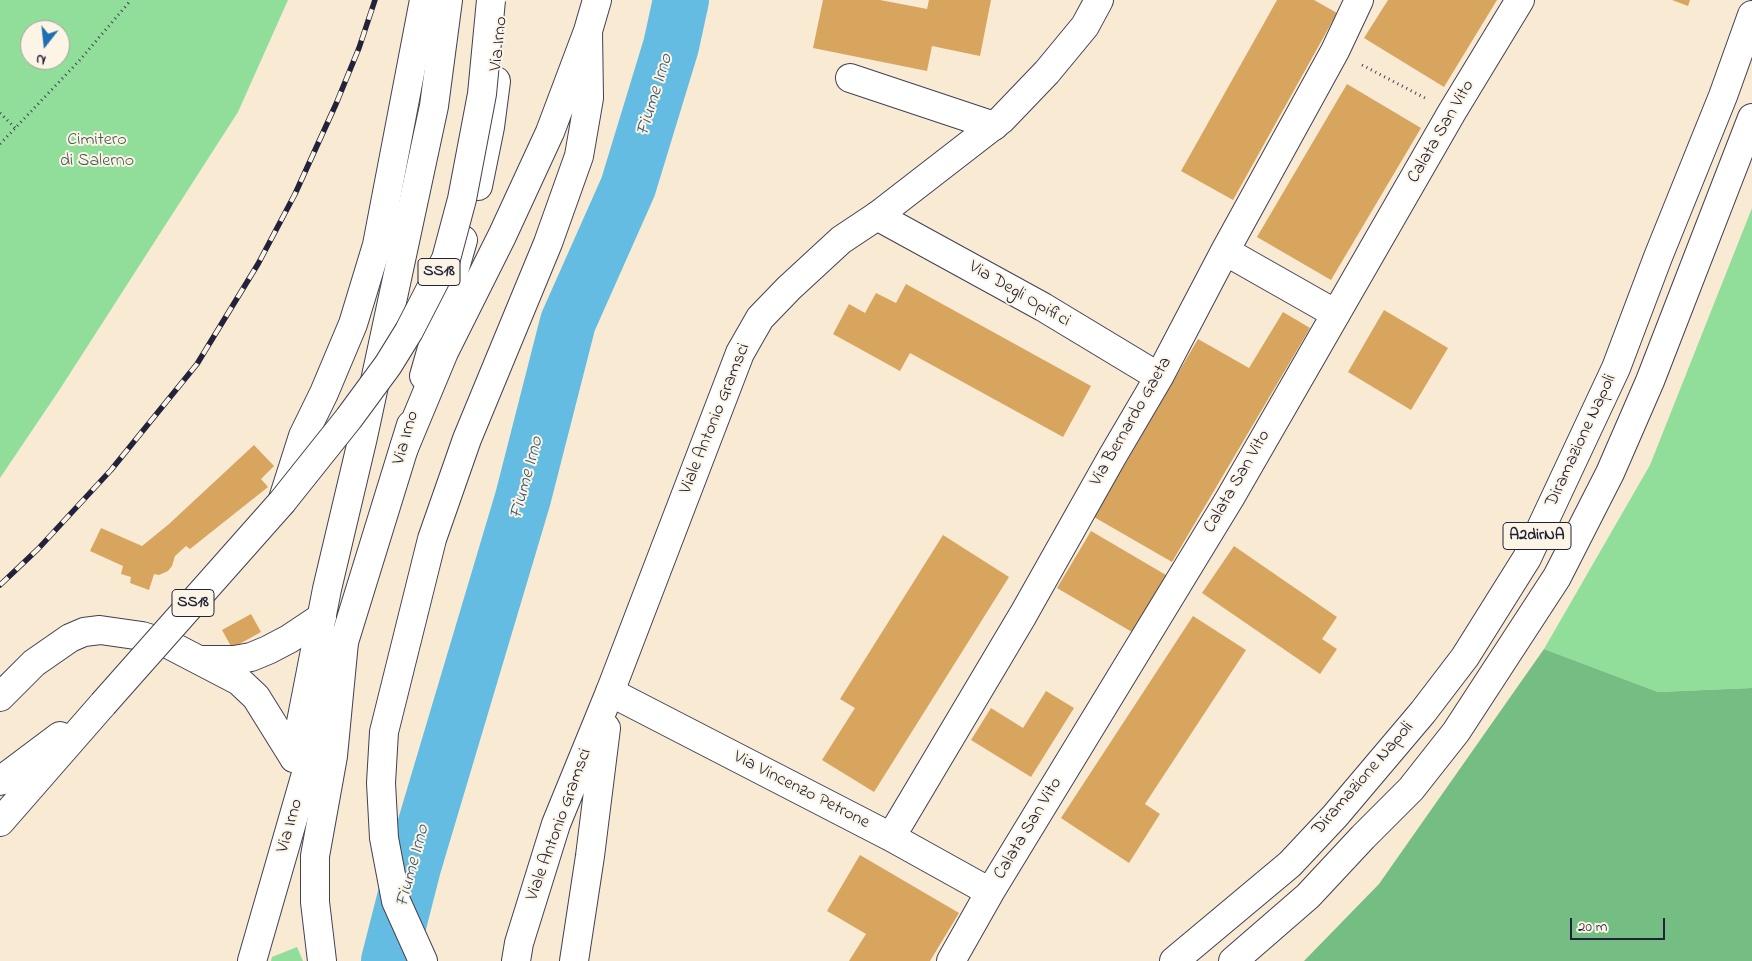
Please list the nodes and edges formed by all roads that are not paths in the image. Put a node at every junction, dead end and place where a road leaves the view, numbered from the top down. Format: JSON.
{"nodes":[{"id":1,"x":424,"y":0,"type":"edge"},
{"id":2,"x":448,"y":0,"type":"edge"},
{"id":3,"x":491,"y":0,"type":"edge"},
{"id":4,"x":505,"y":0,"type":"edge"},
{"id":5,"x":1099,"y":0,"type":"edge"},
{"id":6,"x":1359,"y":0,"type":"edge"},
{"id":7,"x":1520,"y":0,"type":"edge"},
{"id":8,"x":593,"y":15,"type":"edge"},
{"id":9,"x":1752,"y":15,"type":"edge"},
{"id":10,"x":850,"y":78,"type":"dead end"},
{"id":11,"x":1752,"y":118,"type":"edge"},
{"id":12,"x":994,"y":126,"type":"junction"},
{"id":13,"x":877,"y":216,"type":"junction"},
{"id":14,"x":1225,"y":250,"type":"junction"},
{"id":15,"x":1336,"y":314,"type":"junction"},
{"id":16,"x":1159,"y":377,"type":"junction"},
{"id":17,"x":404,"y":448,"type":"junction"},
{"id":18,"x":282,"y":502,"type":"junction"},
{"id":19,"x":322,"y":617,"type":"junction"},
{"id":20,"x":344,"y":642,"type":"junction"},
{"id":21,"x":197,"y":660,"type":"junction"},
{"id":22,"x":610,"y":692,"type":"junction"},
{"id":23,"x":0,"y":698,"type":"edge"},
{"id":24,"x":103,"y":704,"type":"junction"},
{"id":25,"x":294,"y":758,"type":"junction"},
{"id":26,"x":0,"y":781,"type":"edge"},
{"id":27,"x":0,"y":822,"type":"edge"},
{"id":28,"x":891,"y":837,"type":"junction"},
{"id":29,"x":279,"y":868,"type":"junction"},
{"id":30,"x":990,"y":892,"type":"junction"},
{"id":31,"x":320,"y":950,"type":"edge"},
{"id":32,"x":252,"y":961,"type":"edge"},
{"id":33,"x":423,"y":961,"type":"edge"},
{"id":34,"x":516,"y":961,"type":"edge"},
{"id":35,"x":574,"y":961,"type":"edge"},
{"id":36,"x":951,"y":961,"type":"edge"},
{"id":37,"x":1174,"y":961,"type":"edge"},
{"id":38,"x":1233,"y":961,"type":"edge"}],
"edges":[{"from":1,"to":18,"type":"main road"},
{"from":2,"to":19,"type":"main road","name":"Via Irno"},
{"from":3,"to":18,"type":"main road","number":"SS18","bridge":true},
{"from":4,"to":17,"type":"main road","name":"Via Irno"},
{"from":5,"to":12,"type":"main road","name":"Viale Antonio Gramsci"},
{"from":6,"to":14,"type":"main road","name":"Via Bernardo Gaeta"},
{"from":7,"to":15,"type":"main road","name":"Calata San Vito"},
{"from":8,"to":17,"type":"main road"},
{"from":8,"to":33,"type":"main road"},
{"from":9,"to":37,"type":"main road","name":"Diramazione Napoli","number":"A2dirNA"},
{"from":10,"to":12,"type":"main road"},
{"from":11,"to":38,"type":"main road","name":"Diramazione Napoli","number":"A2dirNA"},
{"from":12,"to":13,"type":"main road","name":"Viale Antonio Gramsci"},
{"from":13,"to":16,"type":"main road","name":"Via Degli Opifici"},
{"from":13,"to":22,"type":"main road","name":"Viale Antonio Gramsci"},
{"from":14,"to":15,"type":"main road"},
{"from":14,"to":16,"type":"main road","name":"Via Bernardo Gaeta"},
{"from":15,"to":30,"type":"main road","name":"Calata San Vito"},
{"from":16,"to":28,"type":"main road","name":"Via Bernardo Gaeta"},
{"from":17,"to":20,"type":"main road","name":"Via Irno"},
{"from":18,"to":24,"type":"main road","number":"SS18","bridge":true},
{"from":19,"to":21,"type":"main road"},
{"from":19,"to":25,"type":"main road","name":"Via Irno"},
{"from":20,"to":29,"type":"main road","name":"Via Irno"},
{"from":20,"to":31,"type":"main road"},
{"from":21,"to":23,"type":"main road"},
{"from":21,"to":25,"type":"main road"},
{"from":22,"to":28,"type":"main road","name":"Via Vincenzo Petrone"},
{"from":22,"to":34,"type":"main road","name":"Viale Antonio Gramsci"},
{"from":22,"to":35,"type":"main road","name":"Viale Antonio Gramsci"},
{"from":24,"to":26,"type":"main road"},
{"from":24,"to":27,"type":"main road"},
{"from":25,"to":29,"type":"main road","name":"Via Irno"},
{"from":28,"to":30,"type":"main road","name":"Via Vincenzo Petrone"},
{"from":29,"to":32,"type":"main road","name":"Via Irno"},
{"from":30,"to":36,"type":"main road","name":"Calata San Vito"}]}
